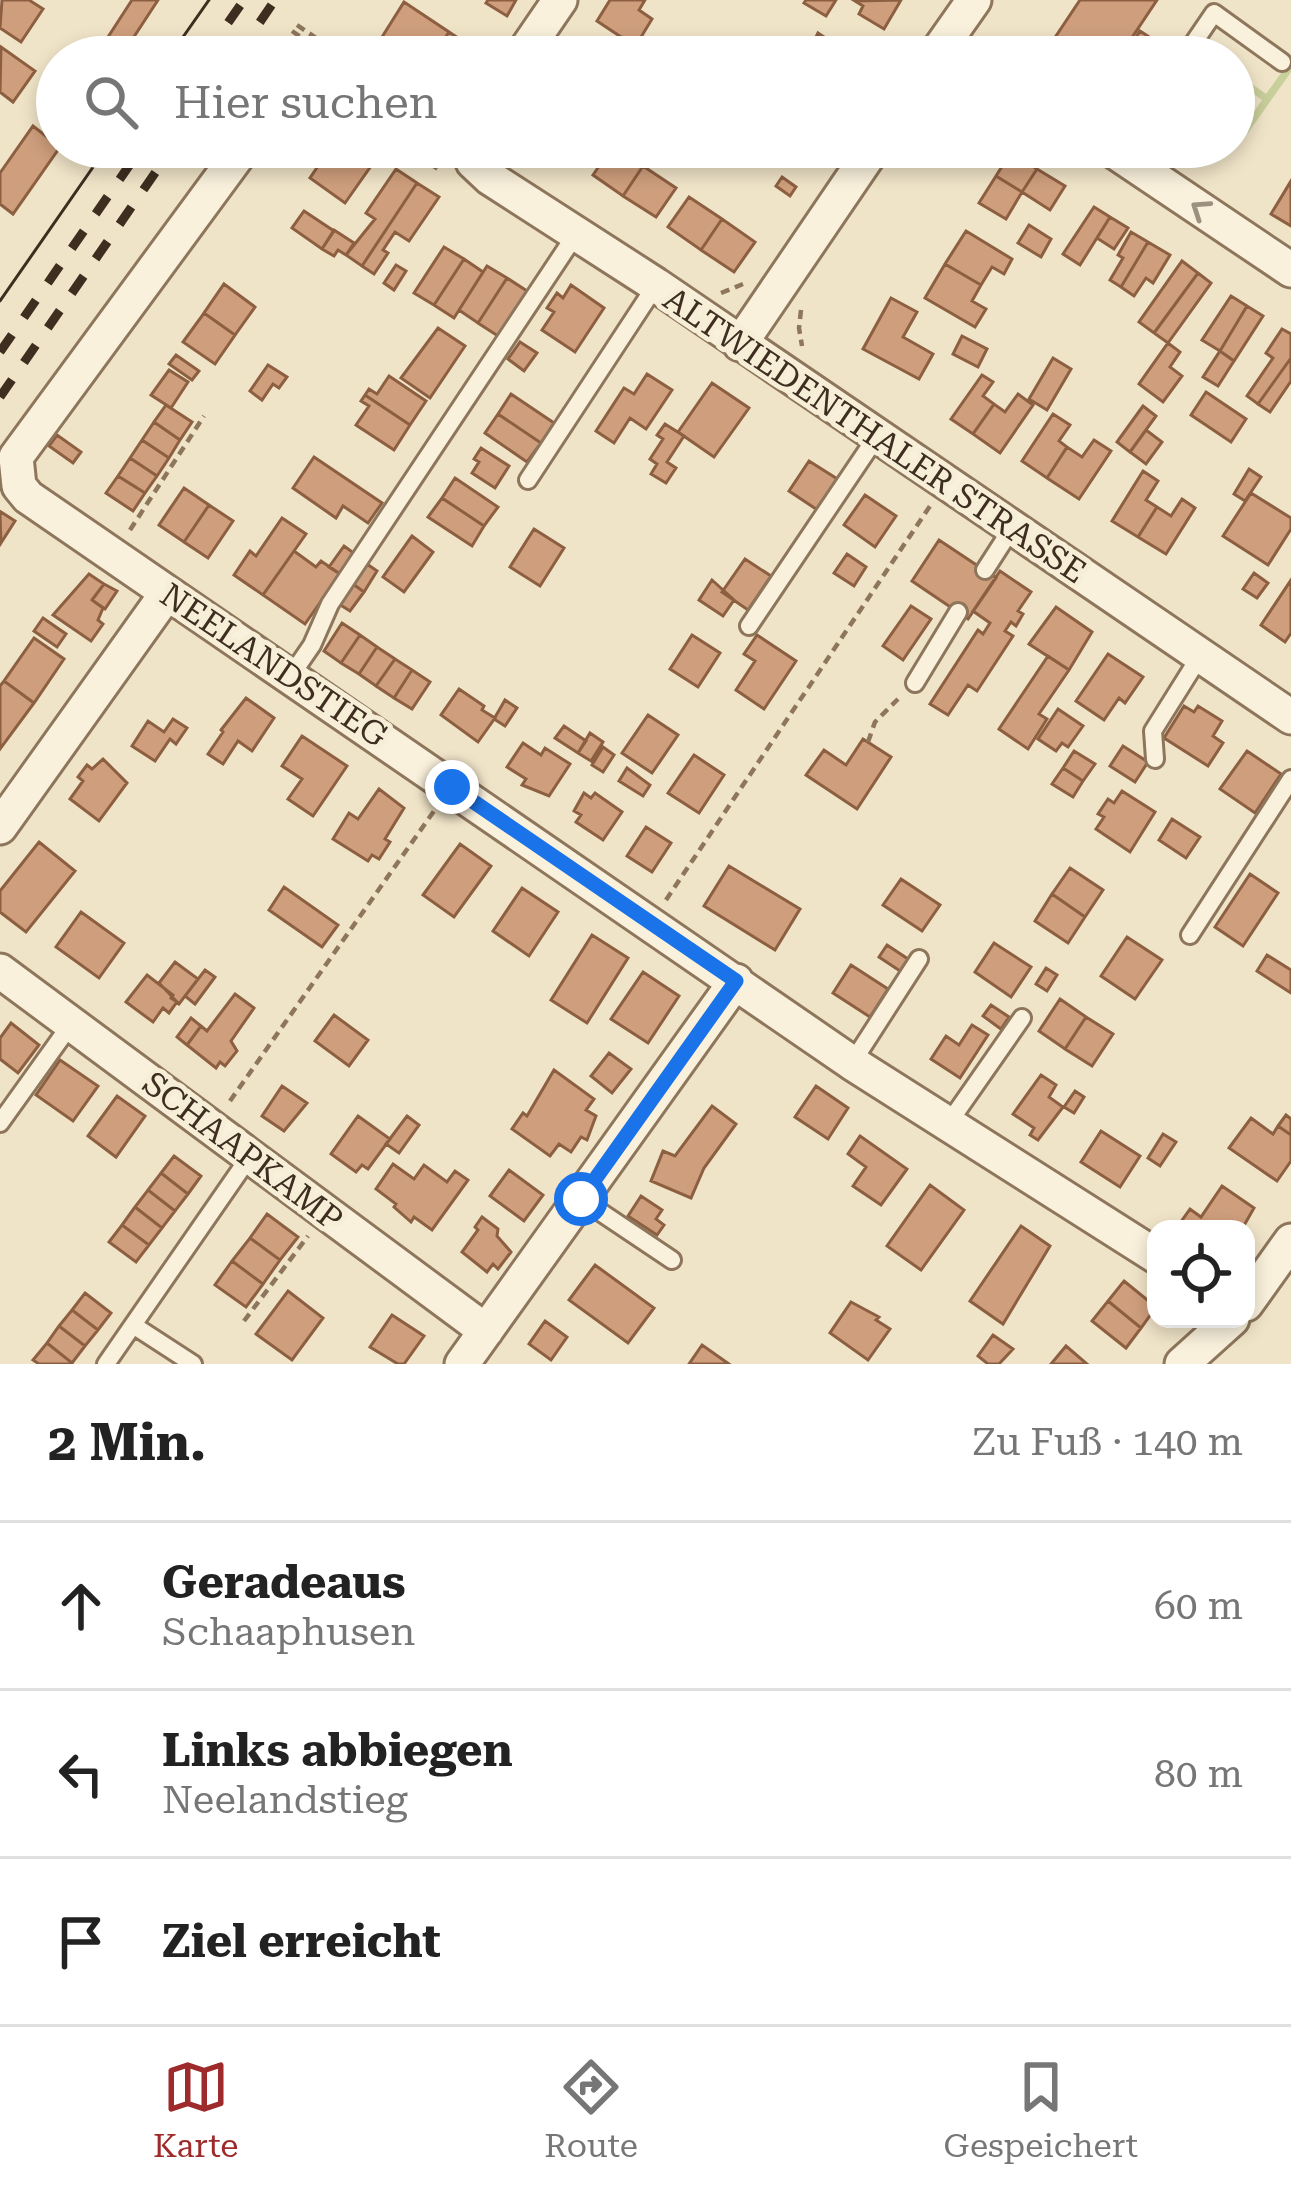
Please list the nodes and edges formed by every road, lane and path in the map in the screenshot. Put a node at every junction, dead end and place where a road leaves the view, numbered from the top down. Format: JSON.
{"nodes":[{"id":1,"x":560,"y":0,"type":"edge"},
{"id":2,"x":974,"y":0,"type":"edge"},
{"id":3,"x":535,"y":36,"type":"edge"},
{"id":4,"x":958,"y":36,"type":"edge"},
{"id":5,"x":1198,"y":36,"type":"edge"},
{"id":6,"x":1246,"y":36,"type":"edge"},
{"id":7,"x":1255,"y":43,"type":"edge"},
{"id":8,"x":1282,"y":62,"type":"dead end"},
{"id":9,"x":229,"y":168,"type":"edge"},
{"id":10,"x":481,"y":168,"type":"edge"},
{"id":11,"x":860,"y":168,"type":"edge"},
{"id":12,"x":1144,"y":168,"type":"edge"},
{"id":13,"x":576,"y":234,"type":"junction"},
{"id":14,"x":1291,"y":271,"type":"edge"},
{"id":15,"x":750,"y":278,"type":"dead end"},
{"id":16,"x":656,"y":286,"type":"junction"},
{"id":17,"x":718,"y":294,"type":"dead end"},
{"id":18,"x":740,"y":344,"type":"junction"},
{"id":19,"x":204,"y":416,"type":"dead end"},
{"id":20,"x":877,"y":436,"type":"junction"},
{"id":21,"x":528,"y":480,"type":"dead end"},
{"id":22,"x":946,"y":482,"type":"junction"},
{"id":23,"x":1012,"y":527,"type":"junction"},
{"id":24,"x":114,"y":555,"type":"junction"},
{"id":25,"x":985,"y":571,"type":"dead end"},
{"id":26,"x":167,"y":593,"type":"junction"},
{"id":27,"x":958,"y":612,"type":"dead end"},
{"id":28,"x":748,"y":626,"type":"dead end"},
{"id":29,"x":1200,"y":656,"type":"junction"},
{"id":30,"x":290,"y":677,"type":"junction"},
{"id":31,"x":915,"y":683,"type":"joint"},
{"id":32,"x":1291,"y":717,"type":"edge"},
{"id":33,"x":868,"y":742,"type":"dead end"},
{"id":34,"x":1155,"y":760,"type":"dead end"},
{"id":35,"x":1291,"y":779,"type":"edge"},
{"id":36,"x":452,"y":787,"type":"junction"},
{"id":37,"x":0,"y":827,"type":"edge"},
{"id":38,"x":651,"y":922,"type":"junction"},
{"id":39,"x":1190,"y":935,"type":"dead end"},
{"id":40,"x":919,"y":959,"type":"dead end"},
{"id":41,"x":0,"y":971,"type":"edge"},
{"id":42,"x":736,"y":981,"type":"junction"},
{"id":43,"x":1022,"y":1018,"type":"dead end"},
{"id":44,"x":71,"y":1024,"type":"junction"},
{"id":45,"x":852,"y":1063,"type":"junction"},
{"id":46,"x":0,"y":1124,"type":"edge"},
{"id":47,"x":948,"y":1124,"type":"junction"},
{"id":48,"x":212,"y":1127,"type":"junction"},
{"id":49,"x":250,"y":1156,"type":"junction"},
{"id":50,"x":581,"y":1199,"type":"junction"},
{"id":51,"x":326,"y":1212,"type":"junction"},
{"id":52,"x":1291,"y":1241,"type":"edge"},
{"id":53,"x":1147,"y":1250,"type":"edge"},
{"id":54,"x":672,"y":1260,"type":"dead end"},
{"id":55,"x":1255,"y":1291,"type":"edge"},
{"id":56,"x":244,"y":1321,"type":"dead end"},
{"id":57,"x":133,"y":1325,"type":"junction"},
{"id":58,"x":1222,"y":1328,"type":"edge"},
{"id":59,"x":486,"y":1331,"type":"junction"},
{"id":60,"x":106,"y":1364,"type":"edge"},
{"id":61,"x":193,"y":1364,"type":"edge"},
{"id":62,"x":462,"y":1364,"type":"edge"},
{"id":63,"x":1182,"y":1364,"type":"edge"}],
"edges":[{"from":1,"to":3,"type":"street"},
{"from":2,"to":4,"type":"street"},
{"from":5,"to":6,"type":"lane"},
{"from":7,"to":8,"type":"lane"},
{"from":9,"to":24,"type":"street","name":"NEELANDSTIEG"},
{"from":10,"to":13,"type":"street","name":"ALTWIEDENTHALER STRASSE"},
{"from":11,"to":18,"type":"street"},
{"from":14,"to":12,"type":"street","one_way":true},
{"from":13,"to":16,"type":"street","name":"ALTWIEDENTHALER STRASSE"},
{"from":13,"to":30,"type":"lane"},
{"from":15,"to":17,"type":"path"},
{"from":16,"to":18,"type":"street","name":"ALTWIEDENTHALER STRASSE"},
{"from":16,"to":21,"type":"lane"},
{"from":18,"to":20,"type":"street","name":"ALTWIEDENTHALER STRASSE"},
{"from":19,"to":24,"type":"path"},
{"from":20,"to":22,"type":"street","name":"ALTWIEDENTHALER STRASSE"},
{"from":20,"to":28,"type":"lane"},
{"from":22,"to":23,"type":"street","name":"ALTWIEDENTHALER STRASSE"},
{"from":22,"to":38,"type":"path"},
{"from":23,"to":25,"type":"lane"},
{"from":23,"to":29,"type":"street","name":"ALTWIEDENTHALER STRASSE"},
{"from":24,"to":26,"type":"street","name":"NEELANDSTIEG"},
{"from":26,"to":30,"type":"street","name":"NEELANDSTIEG"},
{"from":26,"to":37,"type":"street"},
{"from":27,"to":31,"type":"lane"},
{"from":29,"to":32,"type":"street","name":"ALTWIEDENTHALER STRASSE"},
{"from":29,"to":34,"type":"lane"},
{"from":30,"to":36,"type":"street","name":"NEELANDSTIEG"},
{"from":31,"to":33,"type":"path"},
{"from":35,"to":39,"type":"lane"},
{"from":36,"to":38,"type":"street","name":"NEELANDSTIEG"},
{"from":36,"to":48,"type":"path"},
{"from":38,"to":42,"type":"street","name":"NEELANDSTIEG"},
{"from":40,"to":45,"type":"lane"},
{"from":41,"to":44,"type":"street","name":"SCHAAPKAMP"},
{"from":42,"to":45,"type":"street","name":"NEELANDSTIEG"},
{"from":42,"to":50,"type":"street"},
{"from":43,"to":47,"type":"lane"},
{"from":44,"to":46,"type":"lane"},
{"from":44,"to":48,"type":"street","name":"SCHAAPKAMP"},
{"from":45,"to":47,"type":"street","name":"NEELANDSTIEG"},
{"from":47,"to":53,"type":"street","name":"NEELANDSTIEG"},
{"from":48,"to":49,"type":"street","name":"SCHAAPKAMP"},
{"from":49,"to":51,"type":"street","name":"SCHAAPKAMP"},
{"from":49,"to":57,"type":"lane"},
{"from":50,"to":54,"type":"lane"},
{"from":50,"to":59,"type":"street"},
{"from":51,"to":56,"type":"path"},
{"from":51,"to":59,"type":"street","name":"SCHAAPKAMP"},
{"from":52,"to":55,"type":"street"},
{"from":57,"to":60,"type":"lane"},
{"from":57,"to":61,"type":"lane"},
{"from":58,"to":63,"type":"street"},
{"from":59,"to":62,"type":"street"}]}
